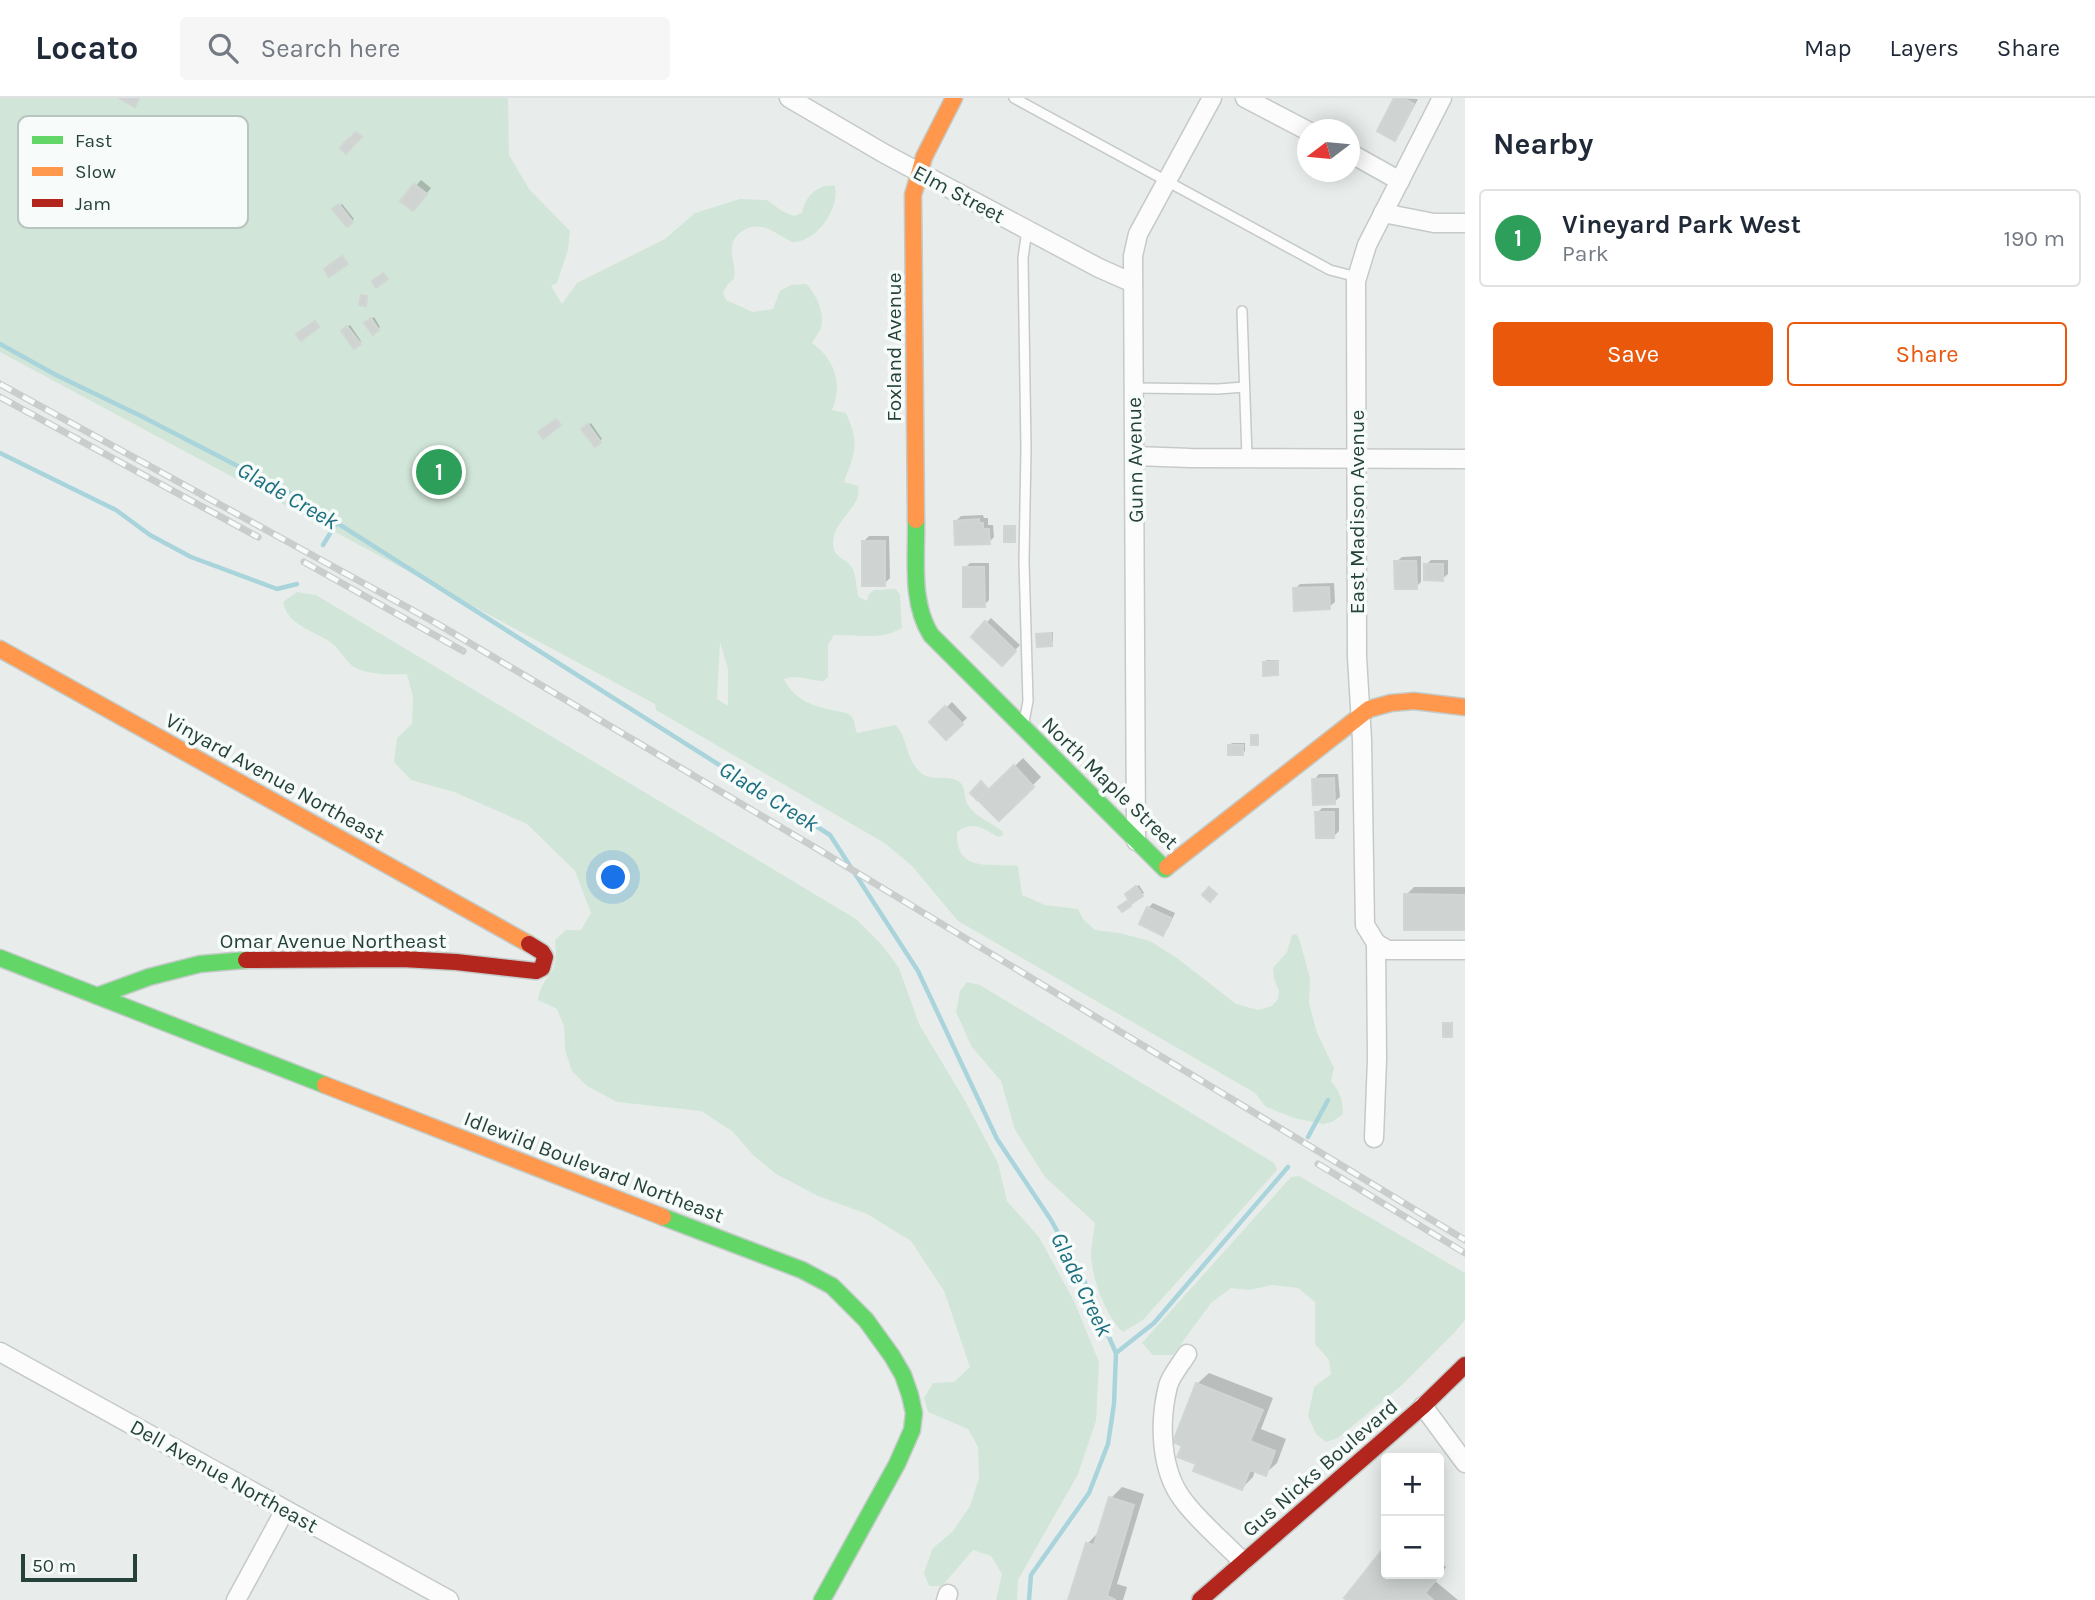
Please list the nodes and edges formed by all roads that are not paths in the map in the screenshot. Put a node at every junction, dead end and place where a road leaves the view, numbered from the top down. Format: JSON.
{"nodes":[{"id":1,"x":789,"y":98,"type":"edge"},
{"id":2,"x":954,"y":98,"type":"edge"},
{"id":3,"x":1014,"y":98,"type":"edge"},
{"id":4,"x":1212,"y":98,"type":"edge"},
{"id":5,"x":1245,"y":98,"type":"edge"},
{"id":6,"x":1442,"y":98,"type":"edge"},
{"id":7,"x":1297,"y":126,"type":"edge"},
{"id":8,"x":1360,"y":159,"type":"edge"},
{"id":9,"x":917,"y":171,"type":"junction"},
{"id":10,"x":1168,"y":180,"type":"junction"},
{"id":11,"x":1400,"y":181,"type":"junction"},
{"id":12,"x":1384,"y":213,"type":"junction"},
{"id":13,"x":1465,"y":223,"type":"edge"},
{"id":14,"x":1027,"y":230,"type":"junction"},
{"id":15,"x":1357,"y":277,"type":"junction"},
{"id":16,"x":1133,"y":283,"type":"junction"},
{"id":17,"x":1242,"y":312,"type":"dead end"},
{"id":18,"x":1244,"y":387,"type":"junction"},
{"id":19,"x":1134,"y":388,"type":"junction"},
{"id":20,"x":1135,"y":456,"type":"junction"},
{"id":21,"x":1247,"y":458,"type":"junction"},
{"id":22,"x":1356,"y":458,"type":"junction"},
{"id":23,"x":1465,"y":459,"type":"edge"},
{"id":24,"x":919,"y":606,"type":"joint"},
{"id":25,"x":0,"y":649,"type":"edge"},
{"id":26,"x":1465,"y":708,"type":"edge"},
{"id":27,"x":1360,"y":714,"type":"junction"},
{"id":28,"x":1023,"y":727,"type":"junction"},
{"id":29,"x":1136,"y":841,"type":"junction"},
{"id":30,"x":1376,"y":943,"type":"junction"},
{"id":31,"x":530,"y":945,"type":"joint"},
{"id":32,"x":1465,"y":950,"type":"edge"},
{"id":33,"x":0,"y":958,"type":"edge"},
{"id":34,"x":97,"y":996,"type":"junction"},
{"id":35,"x":1374,"y":1138,"type":"dead end"},
{"id":36,"x":0,"y":1352,"type":"edge"},
{"id":37,"x":1187,"y":1354,"type":"dead end"},
{"id":38,"x":1465,"y":1365,"type":"edge"},
{"id":39,"x":1423,"y":1406,"type":"junction"},
{"id":40,"x":1465,"y":1463,"type":"edge"},
{"id":41,"x":285,"y":1510,"type":"junction"},
{"id":42,"x":1243,"y":1562,"type":"junction"},
{"id":43,"x":236,"y":1600,"type":"edge"},
{"id":44,"x":449,"y":1600,"type":"edge"},
{"id":45,"x":822,"y":1600,"type":"edge"},
{"id":46,"x":1200,"y":1600,"type":"edge"}],
"edges":[{"from":1,"to":9,"type":"street","name":"Elm Street"},
{"from":2,"to":9,"type":"street","name":"Foxland Avenue"},
{"from":3,"to":10,"type":"lane"},
{"from":4,"to":10,"type":"street","name":"Gunn Avenue"},
{"from":5,"to":7,"type":"street"},
{"from":6,"to":11,"type":"street","name":"East Madison Avenue"},
{"from":8,"to":11,"type":"street"},
{"from":9,"to":14,"type":"street","name":"Elm Street"},
{"from":9,"to":24,"type":"street","name":"Foxland Avenue"},
{"from":10,"to":15,"type":"lane"},
{"from":10,"to":16,"type":"street","name":"Gunn Avenue"},
{"from":11,"to":12,"type":"street","name":"East Madison Avenue"},
{"from":12,"to":13,"type":"street"},
{"from":12,"to":15,"type":"street","name":"East Madison Avenue"},
{"from":14,"to":16,"type":"street","name":"Elm Street"},
{"from":14,"to":28,"type":"lane"},
{"from":15,"to":22,"type":"street","name":"East Madison Avenue"},
{"from":16,"to":19,"type":"street","name":"Gunn Avenue"},
{"from":17,"to":18,"type":"lane"},
{"from":18,"to":19,"type":"lane"},
{"from":18,"to":21,"type":"lane"},
{"from":19,"to":20,"type":"street","name":"Gunn Avenue"},
{"from":20,"to":21,"type":"street"},
{"from":20,"to":29,"type":"street","name":"Gunn Avenue"},
{"from":21,"to":22,"type":"street"},
{"from":22,"to":23,"type":"street"},
{"from":22,"to":27,"type":"street","name":"East Madison Avenue"},
{"from":24,"to":28,"type":"street","name":"North Maple Street"},
{"from":25,"to":31,"type":"street","name":"Vinyard Avenue Northeast"},
{"from":26,"to":27,"type":"street"},
{"from":27,"to":29,"type":"street","name":"North Maple Street"},
{"from":27,"to":30,"type":"street","name":"East Madison Avenue"},
{"from":28,"to":29,"type":"street","name":"North Maple Street"},
{"from":30,"to":32,"type":"street"},
{"from":30,"to":35,"type":"street","name":"East Madison Avenue"},
{"from":31,"to":34,"type":"street","name":"Omar Avenue Northeast"},
{"from":33,"to":34,"type":"street","name":"Idlewild Boulevard Northeast"},
{"from":34,"to":45,"type":"street","name":"Idlewild Boulevard Northeast"},
{"from":36,"to":41,"type":"street","name":"Dell Avenue Northeast"},
{"from":37,"to":42,"type":"street"},
{"from":38,"to":39,"type":"street","name":"Gus Nicks Boulevard"},
{"from":39,"to":40,"type":"street"},
{"from":39,"to":42,"type":"street","name":"Gus Nicks Boulevard"},
{"from":41,"to":43,"type":"street"},
{"from":41,"to":44,"type":"street","name":"Dell Avenue Northeast"},
{"from":42,"to":46,"type":"street","name":"Gus Nicks Boulevard"}]}
